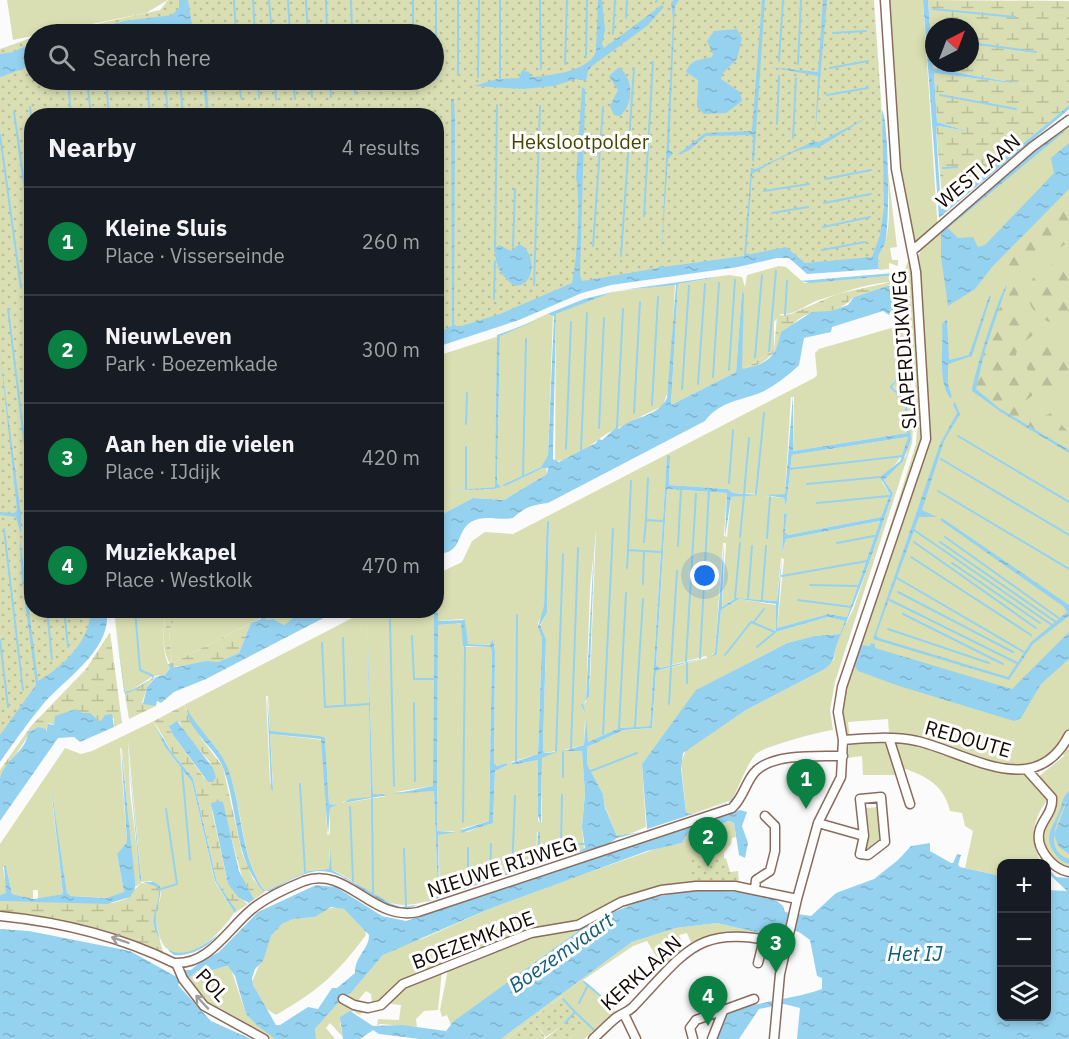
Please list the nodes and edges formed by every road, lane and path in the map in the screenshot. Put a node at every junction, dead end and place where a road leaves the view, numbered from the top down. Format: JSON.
{"nodes":[{"id":1,"x":885,"y":0,"type":"edge"},
{"id":2,"x":1069,"y":120,"type":"edge"},
{"id":3,"x":912,"y":251,"type":"junction"},
{"id":4,"x":1069,"y":735,"type":"edge"},
{"id":5,"x":889,"y":738,"type":"junction"},
{"id":6,"x":843,"y":740,"type":"junction"},
{"id":7,"x":843,"y":756,"type":"junction"},
{"id":8,"x":1027,"y":770,"type":"junction"},
{"id":9,"x":910,"y":804,"type":"dead end"},
{"id":10,"x":765,"y":816,"type":"dead end"},
{"id":11,"x":818,"y":824,"type":"junction"},
{"id":12,"x":864,"y":836,"type":"junction"},
{"id":13,"x":1069,"y":872,"type":"edge"},
{"id":14,"x":755,"y":889,"type":"junction"},
{"id":15,"x":797,"y":898,"type":"junction"},
{"id":16,"x":0,"y":916,"type":"edge"},
{"id":17,"x":764,"y":939,"type":"junction"},
{"id":18,"x":787,"y":940,"type":"junction"},
{"id":19,"x":176,"y":963,"type":"junction"},
{"id":20,"x":758,"y":963,"type":"dead end"},
{"id":21,"x":343,"y":999,"type":"dead end"},
{"id":22,"x":754,"y":999,"type":"dead end"},
{"id":23,"x":723,"y":1011,"type":"junction"},
{"id":24,"x":624,"y":1014,"type":"junction"},
{"id":25,"x":264,"y":1039,"type":"edge"},
{"id":26,"x":593,"y":1039,"type":"edge"},
{"id":27,"x":636,"y":1039,"type":"edge"},
{"id":28,"x":693,"y":1039,"type":"edge"},
{"id":29,"x":712,"y":1039,"type":"edge"},
{"id":30,"x":774,"y":1039,"type":"edge"}],
"edges":[{"from":1,"to":3,"type":"street","name":"SLAPERDIJKWEG"},
{"from":2,"to":3,"type":"street","name":"WESTLAAN"},
{"from":3,"to":6,"type":"street","name":"SLAPERDIJKWEG"},
{"from":4,"to":8,"type":"street","name":"REDOUTE"},
{"from":5,"to":6,"type":"street","name":"REDOUTE"},
{"from":5,"to":8,"type":"street","name":"REDOUTE"},
{"from":5,"to":9,"type":"street"},
{"from":6,"to":7,"type":"street","name":"SLAPERDIJKWEG"},
{"from":7,"to":11,"type":"street","name":"SLAPERDIJKWEG"},
{"from":7,"to":19,"type":"street","name":"NIEUWE RIJWEG"},
{"from":8,"to":13,"type":"street"},
{"from":10,"to":14,"type":"street"},
{"from":11,"to":12,"type":"street"},
{"from":11,"to":15,"type":"street","name":"SLAPERDIJKWEG"},
{"from":12,"to":12,"type":"street"},
{"from":14,"to":15,"type":"street","name":"BOEZEMKADE"},
{"from":14,"to":21,"type":"street","name":"BOEZEMKADE"},
{"from":15,"to":18,"type":"street","name":"SLAPERDIJKWEG"},
{"from":19,"to":16,"type":"street","one_way":true},
{"from":17,"to":18,"type":"street","name":"KERKLAAN"},
{"from":17,"to":20,"type":"street"},
{"from":17,"to":24,"type":"street","name":"KERKLAAN"},
{"from":18,"to":30,"type":"street","name":"SLAPERDIJKWEG"},
{"from":25,"to":19,"type":"street","name":"POL","one_way":true},
{"from":22,"to":23,"type":"street"},
{"from":23,"to":28,"type":"street"},
{"from":23,"to":29,"type":"street"},
{"from":24,"to":26,"type":"street","name":"KERKLAAN"},
{"from":24,"to":27,"type":"street"}]}
